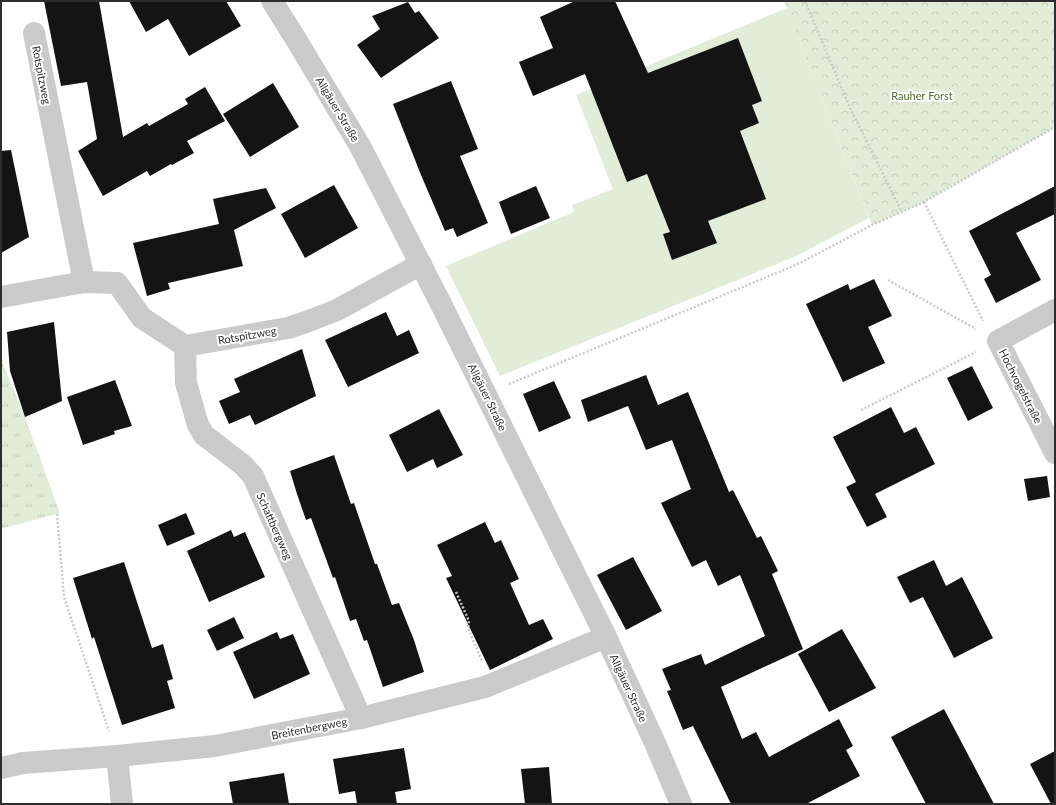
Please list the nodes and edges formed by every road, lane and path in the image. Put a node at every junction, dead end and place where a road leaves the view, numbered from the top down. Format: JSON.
{"nodes":[{"id":1,"x":272,"y":1,"type":"edge"},
{"id":2,"x":805,"y":1,"type":"edge"},
{"id":3,"x":34,"y":33,"type":"dead end"},
{"id":4,"x":1055,"y":127,"type":"edge"},
{"id":5,"x":924,"y":202,"type":"junction"},
{"id":6,"x":902,"y":212,"type":"junction"},
{"id":7,"x":421,"y":264,"type":"junction"},
{"id":8,"x":888,"y":280,"type":"dead end"},
{"id":9,"x":84,"y":282,"type":"junction"},
{"id":10,"x":1,"y":297,"type":"edge"},
{"id":11,"x":1055,"y":310,"type":"edge"},
{"id":12,"x":998,"y":341,"type":"junction"},
{"id":13,"x":185,"y":346,"type":"junction"},
{"id":14,"x":486,"y":393,"type":"junction"},
{"id":15,"x":861,"y":410,"type":"dead end"},
{"id":16,"x":1055,"y":452,"type":"edge"},
{"id":17,"x":57,"y":514,"type":"dead end"},
{"id":18,"x":456,"y":592,"type":"dead end"},
{"id":19,"x":606,"y":637,"type":"junction"},
{"id":20,"x":492,"y":684,"type":"junction"},
{"id":21,"x":361,"y":718,"type":"junction"},
{"id":22,"x":118,"y":756,"type":"junction"},
{"id":23,"x":1,"y":768,"type":"edge"},
{"id":24,"x":122,"y":804,"type":"edge"},
{"id":25,"x":680,"y":804,"type":"edge"}],
"edges":[{"from":1,"to":7,"type":"street","name":"Allgäuer Straße"},
{"from":2,"to":6,"type":"path"},
{"from":3,"to":9,"type":"street","name":"Rotspitzweg"},
{"from":4,"to":5,"type":"path"},
{"from":5,"to":6,"type":"path"},
{"from":5,"to":12,"type":"path"},
{"from":6,"to":14,"type":"path"},
{"from":7,"to":13,"type":"street","name":"Rotspitzweg"},
{"from":7,"to":14,"type":"street","name":"Allgäuer Straße"},
{"from":8,"to":12,"type":"path"},
{"from":9,"to":10,"type":"street"},
{"from":9,"to":13,"type":"street"},
{"from":11,"to":12,"type":"street"},
{"from":12,"to":15,"type":"path"},
{"from":12,"to":16,"type":"street","name":"Hochvogelstraße"},
{"from":13,"to":21,"type":"street","name":"Schattbergweg"},
{"from":14,"to":19,"type":"street","name":"Allgäuer Straße"},
{"from":17,"to":22,"type":"path"},
{"from":18,"to":20,"type":"path"},
{"from":19,"to":20,"type":"street","name":"Breitenbergweg"},
{"from":19,"to":25,"type":"street","name":"Allgäuer Straße"},
{"from":20,"to":21,"type":"street","name":"Breitenbergweg"},
{"from":21,"to":22,"type":"street","name":"Breitenbergweg"},
{"from":22,"to":23,"type":"street","name":"Breitenbergweg"},
{"from":22,"to":24,"type":"street"}]}
